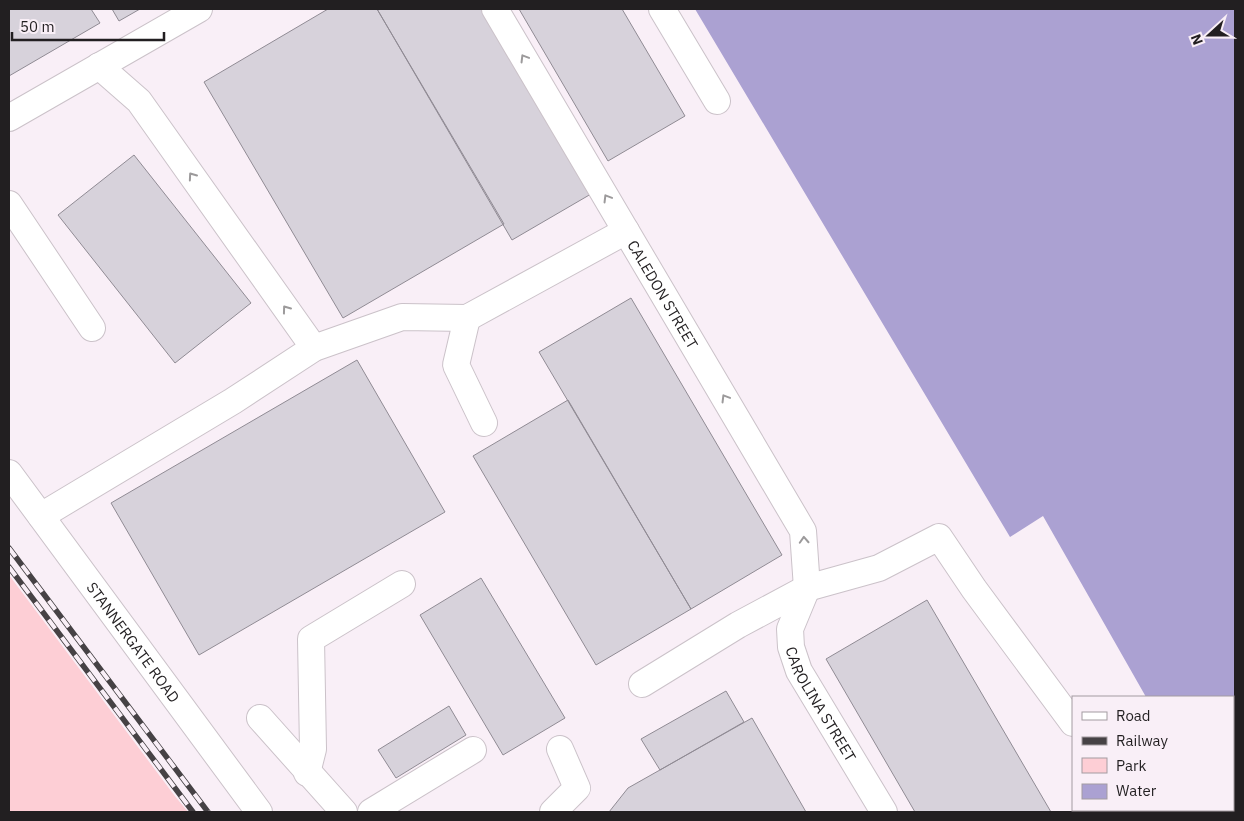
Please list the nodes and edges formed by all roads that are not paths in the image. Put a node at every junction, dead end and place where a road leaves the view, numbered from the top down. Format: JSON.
{"nodes":[{"id":1,"x":199,"y":9,"type":"edge"},
{"id":2,"x":495,"y":9,"type":"edge"},
{"id":3,"x":662,"y":9,"type":"edge"},
{"id":4,"x":99,"y":66,"type":"junction"},
{"id":5,"x":717,"y":101,"type":"dead end"},
{"id":6,"x":9,"y":118,"type":"edge"},
{"id":7,"x":9,"y":204,"type":"edge"},
{"id":8,"x":626,"y":231,"type":"junction"},
{"id":9,"x":468,"y":318,"type":"junction"},
{"id":10,"x":92,"y":328,"type":"dead end"},
{"id":11,"x":314,"y":348,"type":"junction"},
{"id":12,"x":484,"y":423,"type":"dead end"},
{"id":13,"x":9,"y":473,"type":"edge"},
{"id":14,"x":41,"y":516,"type":"junction"},
{"id":15,"x":402,"y":584,"type":"dead end"},
{"id":16,"x":806,"y":588,"type":"junction"},
{"id":17,"x":642,"y":684,"type":"dead end"},
{"id":18,"x":260,"y":718,"type":"dead end"},
{"id":19,"x":1072,"y":722,"type":"edge"},
{"id":20,"x":560,"y":748,"type":"dead end"},
{"id":21,"x":473,"y":750,"type":"dead end"},
{"id":22,"x":307,"y":773,"type":"junction"},
{"id":23,"x":336,"y":810,"type":"edge"},
{"id":24,"x":259,"y":812,"type":"edge"},
{"id":25,"x":371,"y":812,"type":"edge"},
{"id":26,"x":553,"y":812,"type":"edge"},
{"id":27,"x":884,"y":812,"type":"edge"}],
"edges":[{"from":1,"to":4,"type":"street"},
{"from":8,"to":2,"type":"street","name":"CALEDON STREET","one_way":true},
{"from":3,"to":5,"type":"street"},
{"from":4,"to":6,"type":"street"},
{"from":11,"to":4,"type":"street","one_way":true},
{"from":7,"to":10,"type":"street"},
{"from":8,"to":9,"type":"street"},
{"from":16,"to":8,"type":"street","name":"CALEDON STREET","one_way":true},
{"from":9,"to":11,"type":"street"},
{"from":9,"to":12,"type":"street"},
{"from":11,"to":14,"type":"street"},
{"from":13,"to":14,"type":"street","name":"STANNERGATE ROAD"},
{"from":14,"to":24,"type":"street","name":"STANNERGATE ROAD"},
{"from":15,"to":22,"type":"street"},
{"from":16,"to":17,"type":"street"},
{"from":16,"to":19,"type":"street"},
{"from":16,"to":27,"type":"street","name":"CAROLINA STREET"},
{"from":18,"to":22,"type":"street"},
{"from":20,"to":26,"type":"street"},
{"from":21,"to":25,"type":"street"},
{"from":22,"to":23,"type":"street"}]}
